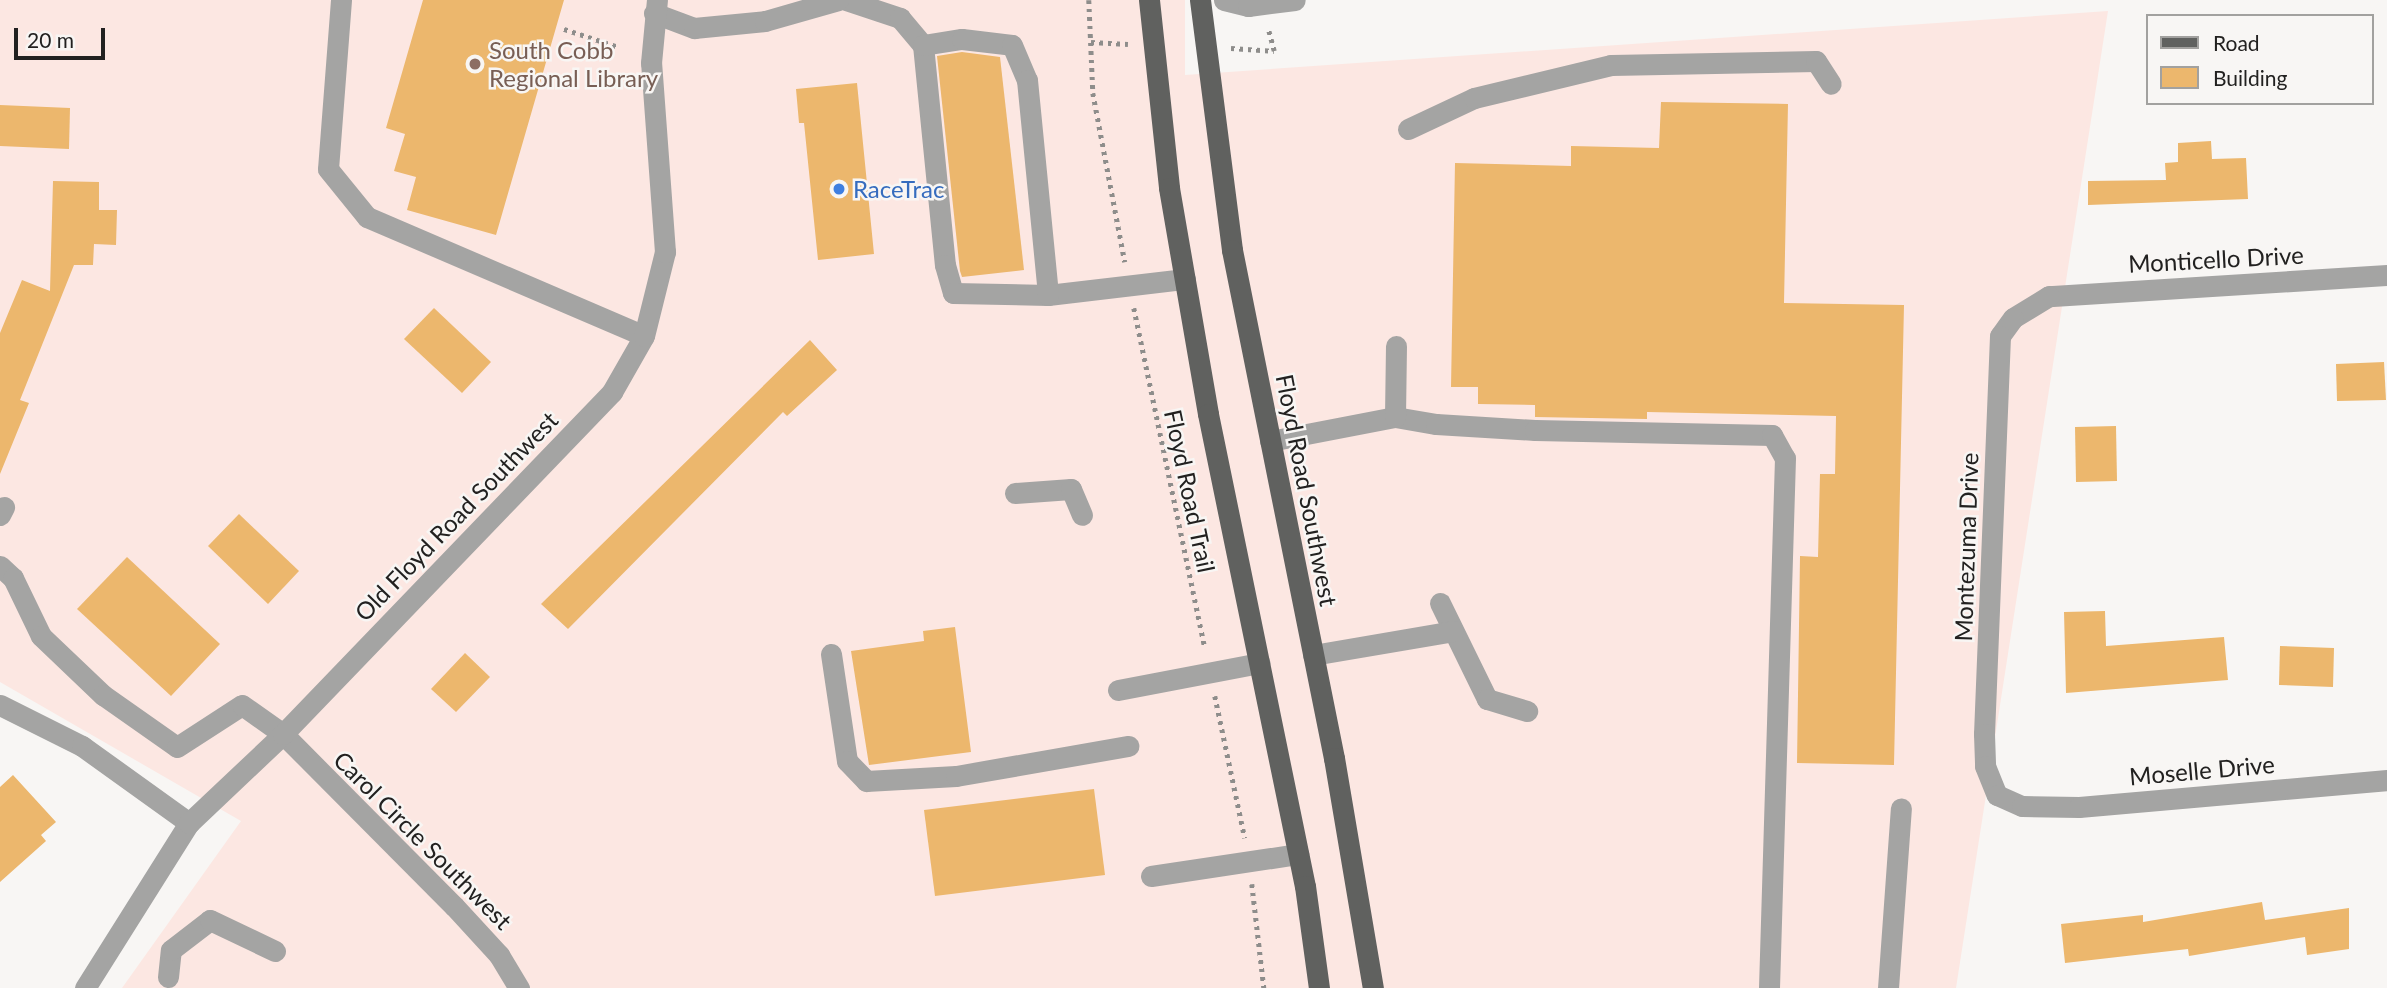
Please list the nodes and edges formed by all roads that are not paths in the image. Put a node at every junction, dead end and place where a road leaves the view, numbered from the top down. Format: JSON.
{"nodes":[{"id":1,"x":341,"y":0,"type":"edge"},
{"id":2,"x":838,"y":0,"type":"edge"},
{"id":3,"x":846,"y":0,"type":"edge"},
{"id":4,"x":1149,"y":0,"type":"edge"},
{"id":5,"x":1200,"y":0,"type":"edge"},
{"id":6,"x":1224,"y":0,"type":"edge"},
{"id":7,"x":1295,"y":0,"type":"edge"},
{"id":8,"x":656,"y":6,"type":"edge"},
{"id":9,"x":923,"y":45,"type":"junction"},
{"id":10,"x":1830,"y":84,"type":"dead end"},
{"id":11,"x":1408,"y":129,"type":"dead end"},
{"id":12,"x":2387,"y":275,"type":"edge"},
{"id":13,"x":1185,"y":279,"type":"junction"},
{"id":14,"x":1048,"y":295,"type":"junction"},
{"id":15,"x":2049,"y":296,"type":"joint"},
{"id":16,"x":644,"y":336,"type":"junction"},
{"id":17,"x":1396,"y":346,"type":"dead end"},
{"id":18,"x":1395,"y":416,"type":"junction"},
{"id":19,"x":1270,"y":441,"type":"junction"},
{"id":20,"x":1015,"y":493,"type":"dead end"},
{"id":21,"x":1082,"y":515,"type":"dead end"},
{"id":22,"x":0,"y":566,"type":"edge"},
{"id":23,"x":1440,"y":603,"type":"dead end"},
{"id":24,"x":1453,"y":631,"type":"junction"},
{"id":25,"x":831,"y":654,"type":"dead end"},
{"id":26,"x":1313,"y":655,"type":"junction"},
{"id":27,"x":1259,"y":663,"type":"junction"},
{"id":28,"x":1118,"y":690,"type":"dead end"},
{"id":29,"x":0,"y":705,"type":"edge"},
{"id":30,"x":1527,"y":711,"type":"dead end"},
{"id":31,"x":283,"y":734,"type":"junction"},
{"id":32,"x":1128,"y":746,"type":"dead end"},
{"id":33,"x":2387,"y":780,"type":"edge"},
{"id":34,"x":2022,"y":806,"type":"joint"},
{"id":35,"x":1901,"y":808,"type":"dead end"},
{"id":36,"x":189,"y":823,"type":"junction"},
{"id":37,"x":1298,"y":854,"type":"junction"},
{"id":38,"x":1151,"y":876,"type":"dead end"},
{"id":39,"x":275,"y":951,"type":"dead end"},
{"id":40,"x":168,"y":977,"type":"dead end"},
{"id":41,"x":85,"y":988,"type":"edge"},
{"id":42,"x":519,"y":988,"type":"edge"},
{"id":43,"x":1319,"y":988,"type":"edge"},
{"id":44,"x":1373,"y":988,"type":"edge"},
{"id":45,"x":1769,"y":988,"type":"edge"},
{"id":46,"x":1888,"y":988,"type":"edge"}],
"edges":[{"from":1,"to":16,"type":"street"},
{"from":2,"to":8,"type":"street"},
{"from":3,"to":9,"type":"street"},
{"from":4,"to":13,"type":"main road"},
{"from":5,"to":19,"type":"main road","name":"Floyd Road Southwest"},
{"from":6,"to":7,"type":"street"},
{"from":8,"to":16,"type":"street","name":"Old Floyd Road Southwest"},
{"from":9,"to":14,"type":"street"},
{"from":9,"to":14,"type":"street"},
{"from":10,"to":11,"type":"street"},
{"from":12,"to":15,"type":"street","name":"Monticello Drive"},
{"from":13,"to":14,"type":"street"},
{"from":13,"to":27,"type":"main road"},
{"from":15,"to":34,"type":"street","name":"Montezuma Drive"},
{"from":16,"to":31,"type":"street","name":"Old Floyd Road Southwest"},
{"from":17,"to":18,"type":"street"},
{"from":18,"to":19,"type":"street"},
{"from":18,"to":45,"type":"street"},
{"from":19,"to":26,"type":"main road","name":"Floyd Road Southwest"},
{"from":20,"to":21,"type":"street"},
{"from":22,"to":31,"type":"street","name":"Carol Circle Southwest"},
{"from":23,"to":24,"type":"street"},
{"from":24,"to":26,"type":"street"},
{"from":24,"to":30,"type":"street"},
{"from":25,"to":32,"type":"street"},
{"from":26,"to":44,"type":"main road","name":"Floyd Road Southwest"},
{"from":27,"to":28,"type":"street"},
{"from":27,"to":37,"type":"main road"},
{"from":29,"to":36,"type":"street"},
{"from":31,"to":36,"type":"street","name":"Old Floyd Road Southwest"},
{"from":31,"to":42,"type":"street","name":"Carol Circle Southwest"},
{"from":33,"to":34,"type":"street","name":"Moselle Drive"},
{"from":35,"to":46,"type":"street"},
{"from":36,"to":41,"type":"street","name":"Old Floyd Road Southwest"},
{"from":37,"to":38,"type":"street"},
{"from":37,"to":43,"type":"main road"},
{"from":39,"to":40,"type":"street"}]}
